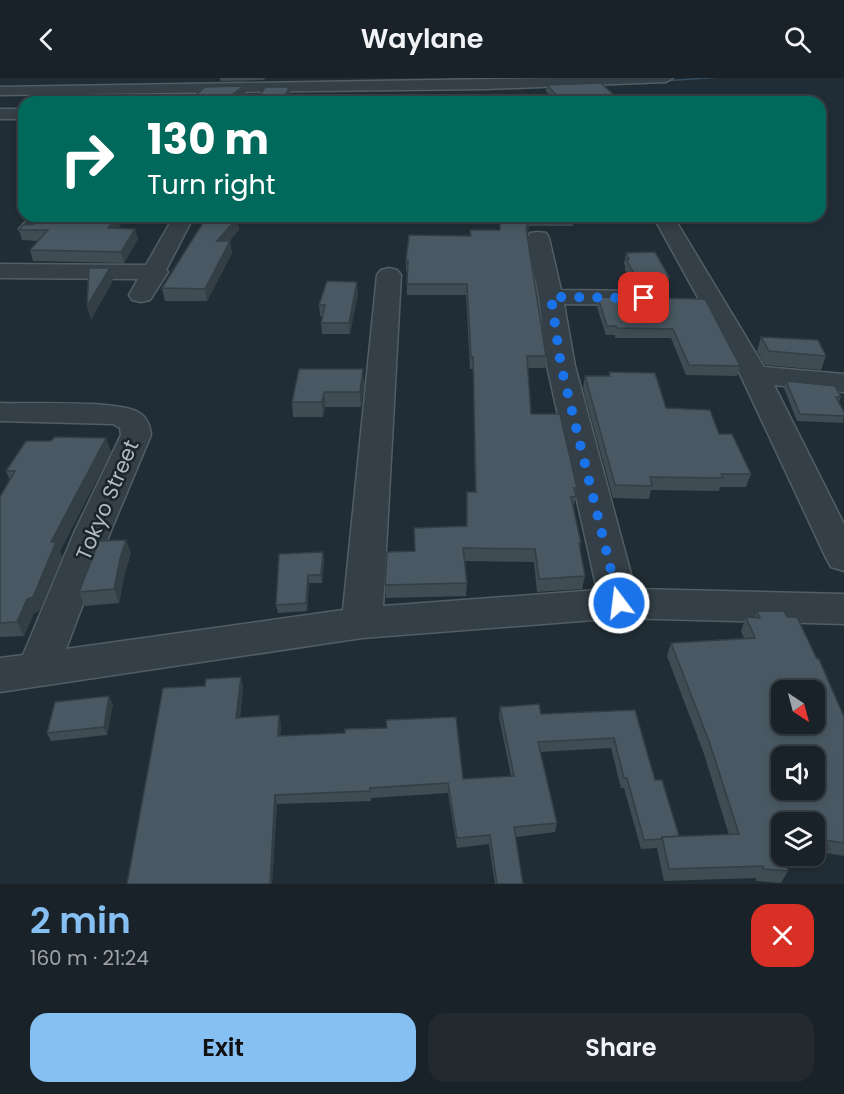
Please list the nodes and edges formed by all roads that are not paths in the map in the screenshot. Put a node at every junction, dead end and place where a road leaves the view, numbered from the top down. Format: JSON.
{"nodes":[{"id":1,"x":666,"y":78,"type":"edge"},
{"id":2,"x":309,"y":83,"type":"edge"},
{"id":3,"x":540,"y":83,"type":"junction"},
{"id":4,"x":0,"y":91,"type":"edge"},
{"id":5,"x":546,"y":96,"type":"edge"},
{"id":6,"x":0,"y":114,"type":"edge"},
{"id":7,"x":18,"y":114,"type":"edge"},
{"id":8,"x":181,"y":222,"type":"edge"},
{"id":9,"x":665,"y":222,"type":"edge"},
{"id":10,"x":538,"y":238,"type":"dead end"},
{"id":11,"x":0,"y":271,"type":"edge"},
{"id":12,"x":156,"y":272,"type":"junction"},
{"id":13,"x":389,"y":275,"type":"dead end"},
{"id":14,"x":141,"y":295,"type":"dead end"},
{"id":15,"x":551,"y":297,"type":"junction"},
{"id":16,"x":690,"y":299,"type":"junction"},
{"id":17,"x":755,"y":375,"type":"junction"},
{"id":18,"x":844,"y":383,"type":"edge"},
{"id":19,"x":0,"y":412,"type":"edge"},
{"id":20,"x":834,"y":523,"type":"edge"},
{"id":21,"x":844,"y":558,"type":"edge"},
{"id":22,"x":619,"y":603,"type":"junction"},
{"id":23,"x":844,"y":609,"type":"edge"},
{"id":24,"x":362,"y":623,"type":"junction"},
{"id":25,"x":18,"y":673,"type":"edge"}],
"edges":[{"from":1,"to":3,"type":"street"},
{"from":2,"to":3,"type":"street"},
{"from":2,"to":4,"type":"street"},
{"from":3,"to":5,"type":"street"},
{"from":6,"to":7,"type":"street"},
{"from":8,"to":12,"type":"street"},
{"from":9,"to":16,"type":"street"},
{"from":10,"to":15,"type":"street"},
{"from":11,"to":12,"type":"street"},
{"from":12,"to":14,"type":"street"},
{"from":13,"to":24,"type":"street"},
{"from":15,"to":16,"type":"street"},
{"from":15,"to":22,"type":"street"},
{"from":16,"to":17,"type":"street"},
{"from":17,"to":18,"type":"street"},
{"from":17,"to":20,"type":"street"},
{"from":19,"to":25,"type":"street","name":"Tokyo Street"},
{"from":20,"to":21,"type":"street"},
{"from":22,"to":23,"type":"street"},
{"from":22,"to":24,"type":"street"},
{"from":24,"to":25,"type":"street"}]}
